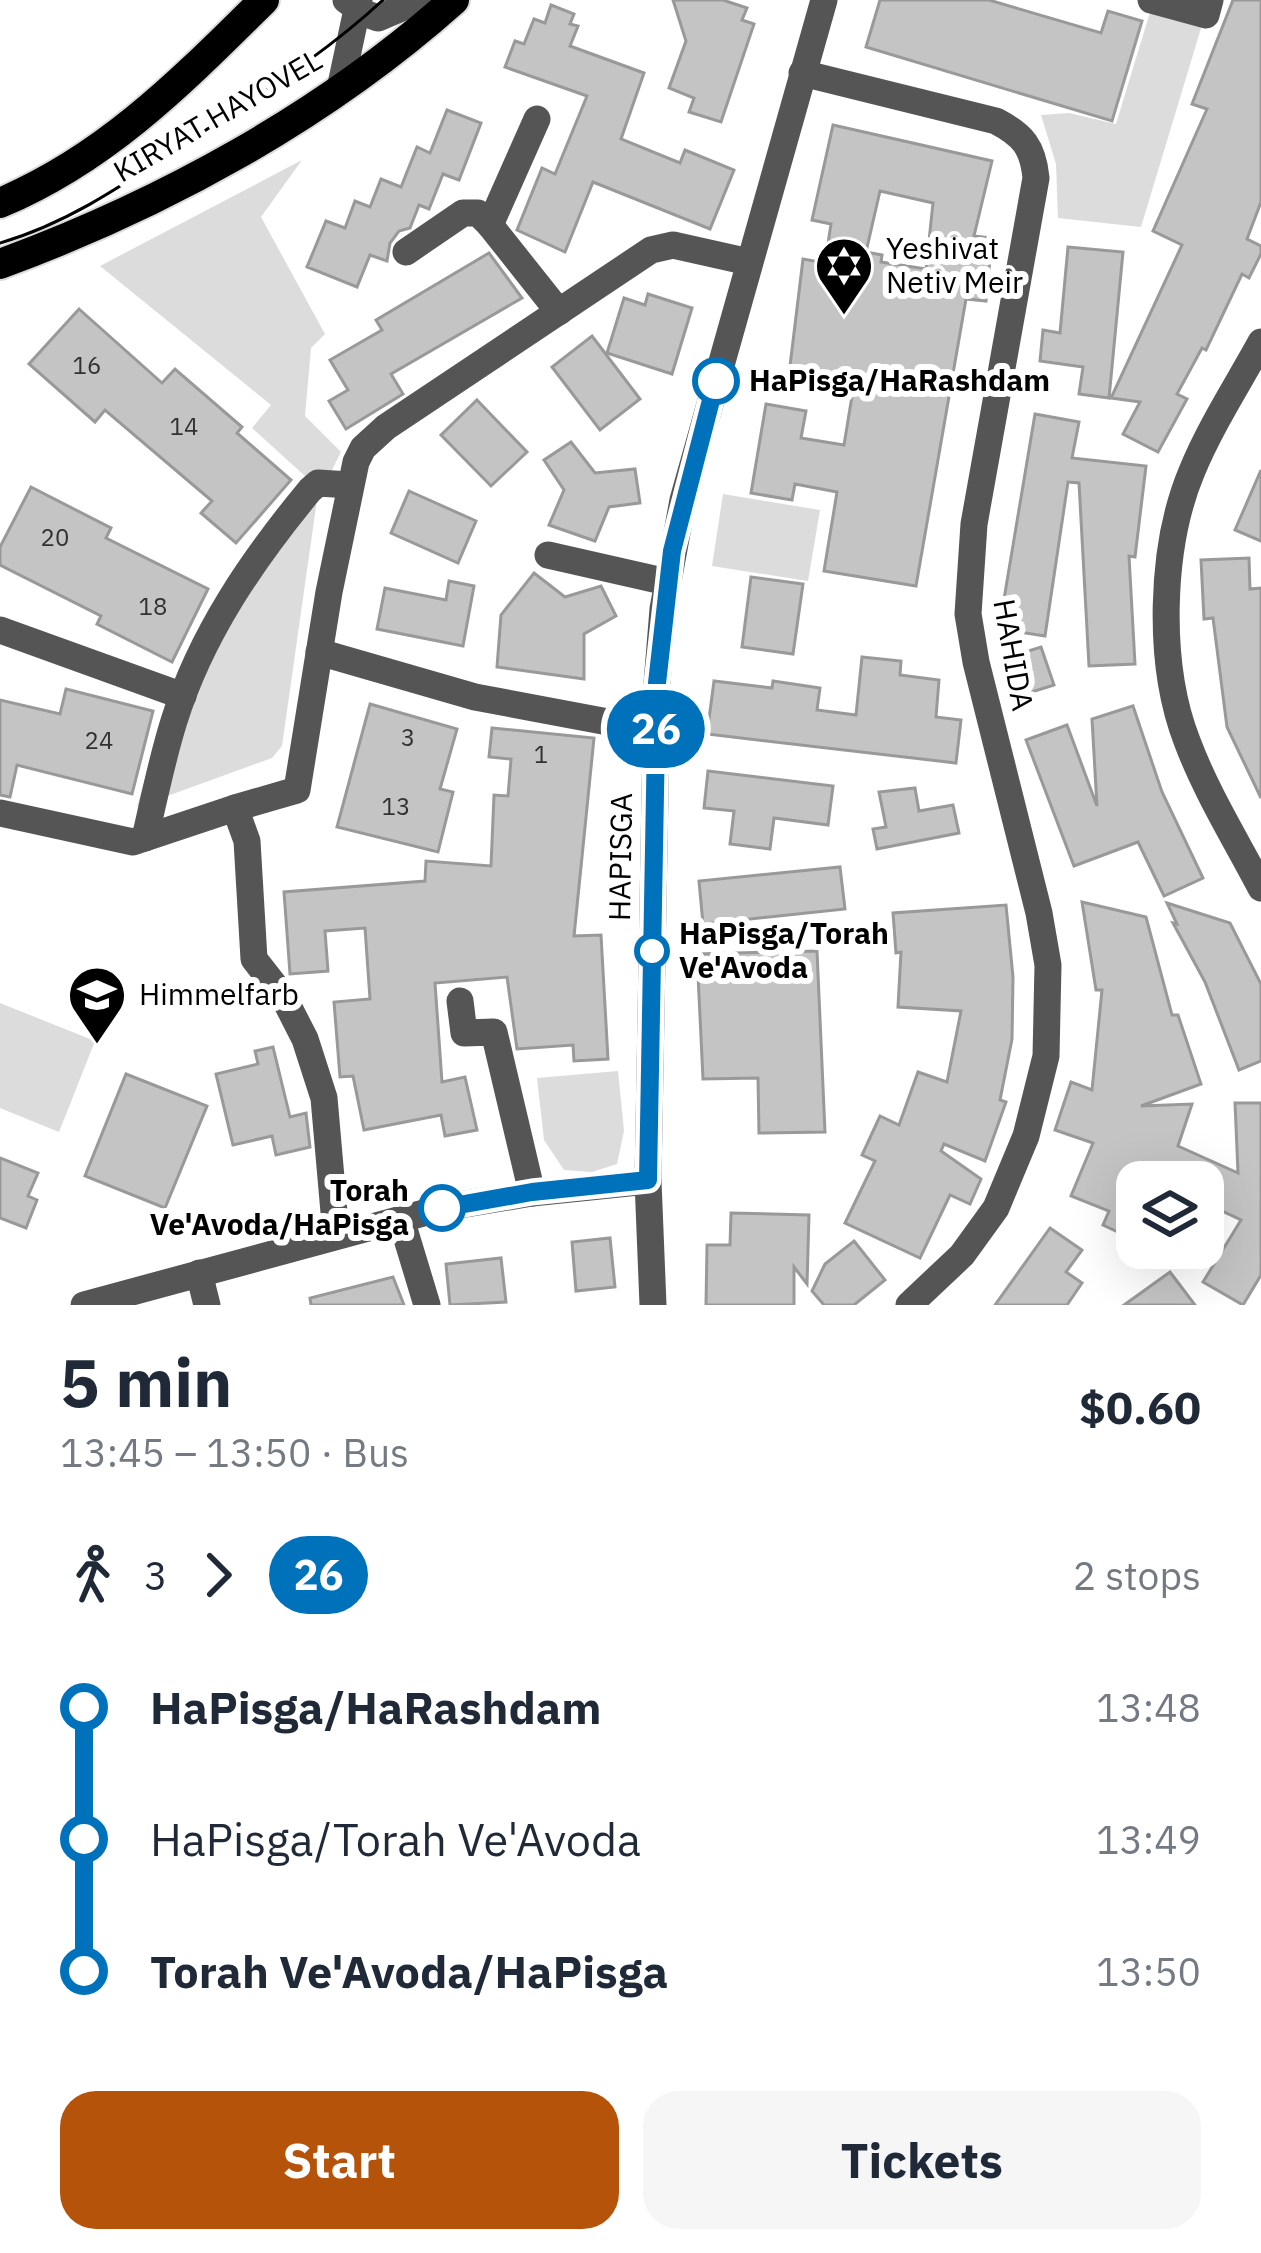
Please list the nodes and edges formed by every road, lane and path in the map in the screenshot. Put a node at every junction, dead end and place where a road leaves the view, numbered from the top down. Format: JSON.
{"nodes":[{"id":1,"x":264,"y":0,"type":"edge"},
{"id":2,"x":420,"y":0,"type":"edge"},
{"id":3,"x":454,"y":0,"type":"edge"},
{"id":4,"x":824,"y":0,"type":"edge"},
{"id":5,"x":1151,"y":0,"type":"edge"},
{"id":6,"x":1210,"y":0,"type":"edge"},
{"id":7,"x":354,"y":2,"type":"edge"},
{"id":8,"x":802,"y":73,"type":"junction"},
{"id":9,"x":340,"y":89,"type":"junction"},
{"id":10,"x":537,"y":119,"type":"dead end"},
{"id":11,"x":0,"y":202,"type":"edge"},
{"id":12,"x":490,"y":225,"type":"junction"},
{"id":13,"x":406,"y":252,"type":"dead end"},
{"id":14,"x":749,"y":262,"type":"junction"},
{"id":15,"x":0,"y":264,"type":"edge"},
{"id":16,"x":559,"y":312,"type":"junction"},
{"id":17,"x":1261,"y":342,"type":"edge"},
{"id":18,"x":350,"y":485,"type":"junction"},
{"id":19,"x":548,"y":555,"type":"dead end"},
{"id":20,"x":667,"y":582,"type":"junction"},
{"id":21,"x":0,"y":630,"type":"edge"},
{"id":22,"x":319,"y":652,"type":"junction"},
{"id":23,"x":183,"y":696,"type":"junction"},
{"id":24,"x":656,"y":730,"type":"junction"},
{"id":25,"x":235,"y":808,"type":"junction"},
{"id":26,"x":0,"y":813,"type":"edge"},
{"id":27,"x":145,"y":838,"type":"junction"},
{"id":28,"x":1261,"y":888,"type":"edge"},
{"id":29,"x":460,"y":1000,"type":"dead end"},
{"id":30,"x":648,"y":1180,"type":"junction"},
{"id":31,"x":532,"y":1192,"type":"junction"},
{"id":32,"x":401,"y":1219,"type":"junction"},
{"id":33,"x":336,"y":1235,"type":"junction"},
{"id":34,"x":199,"y":1273,"type":"junction"},
{"id":35,"x":84,"y":1305,"type":"edge"},
{"id":36,"x":207,"y":1305,"type":"edge"},
{"id":37,"x":427,"y":1305,"type":"edge"},
{"id":38,"x":653,"y":1305,"type":"edge"},
{"id":39,"x":909,"y":1305,"type":"edge"}],
"edges":[{"from":1,"to":11,"type":"main road","name":"KIRYAT HAYOVEL"},
{"from":2,"to":7,"type":"street"},
{"from":3,"to":9,"type":"main road","name":"KIRYAT HAYOVEL"},
{"from":4,"to":8,"type":"street","name":"HAPISGA"},
{"from":5,"to":6,"type":"street"},
{"from":7,"to":9,"type":"street"},
{"from":8,"to":14,"type":"street","name":"HAPISGA"},
{"from":8,"to":39,"type":"street","name":"HAHIDA"},
{"from":9,"to":15,"type":"main road","name":"KIRYAT HAYOVEL"},
{"from":10,"to":12,"type":"street"},
{"from":12,"to":13,"type":"street"},
{"from":12,"to":16,"type":"street"},
{"from":14,"to":16,"type":"street"},
{"from":14,"to":20,"type":"street","name":"HAPISGA"},
{"from":16,"to":18,"type":"street"},
{"from":17,"to":28,"type":"street"},
{"from":18,"to":22,"type":"street"},
{"from":18,"to":23,"type":"street"},
{"from":19,"to":20,"type":"street"},
{"from":20,"to":24,"type":"street","name":"HAPISGA"},
{"from":21,"to":23,"type":"street"},
{"from":22,"to":24,"type":"street"},
{"from":22,"to":25,"type":"street"},
{"from":23,"to":27,"type":"street"},
{"from":24,"to":30,"type":"street","name":"HAPISGA"},
{"from":25,"to":27,"type":"street"},
{"from":25,"to":33,"type":"street"},
{"from":26,"to":27,"type":"street"},
{"from":29,"to":31,"type":"street"},
{"from":30,"to":31,"type":"street"},
{"from":30,"to":38,"type":"street","name":"HAPISGA"},
{"from":31,"to":32,"type":"street"},
{"from":32,"to":33,"type":"street"},
{"from":32,"to":37,"type":"street"},
{"from":33,"to":34,"type":"street"},
{"from":34,"to":35,"type":"street"},
{"from":34,"to":36,"type":"street"}]}
